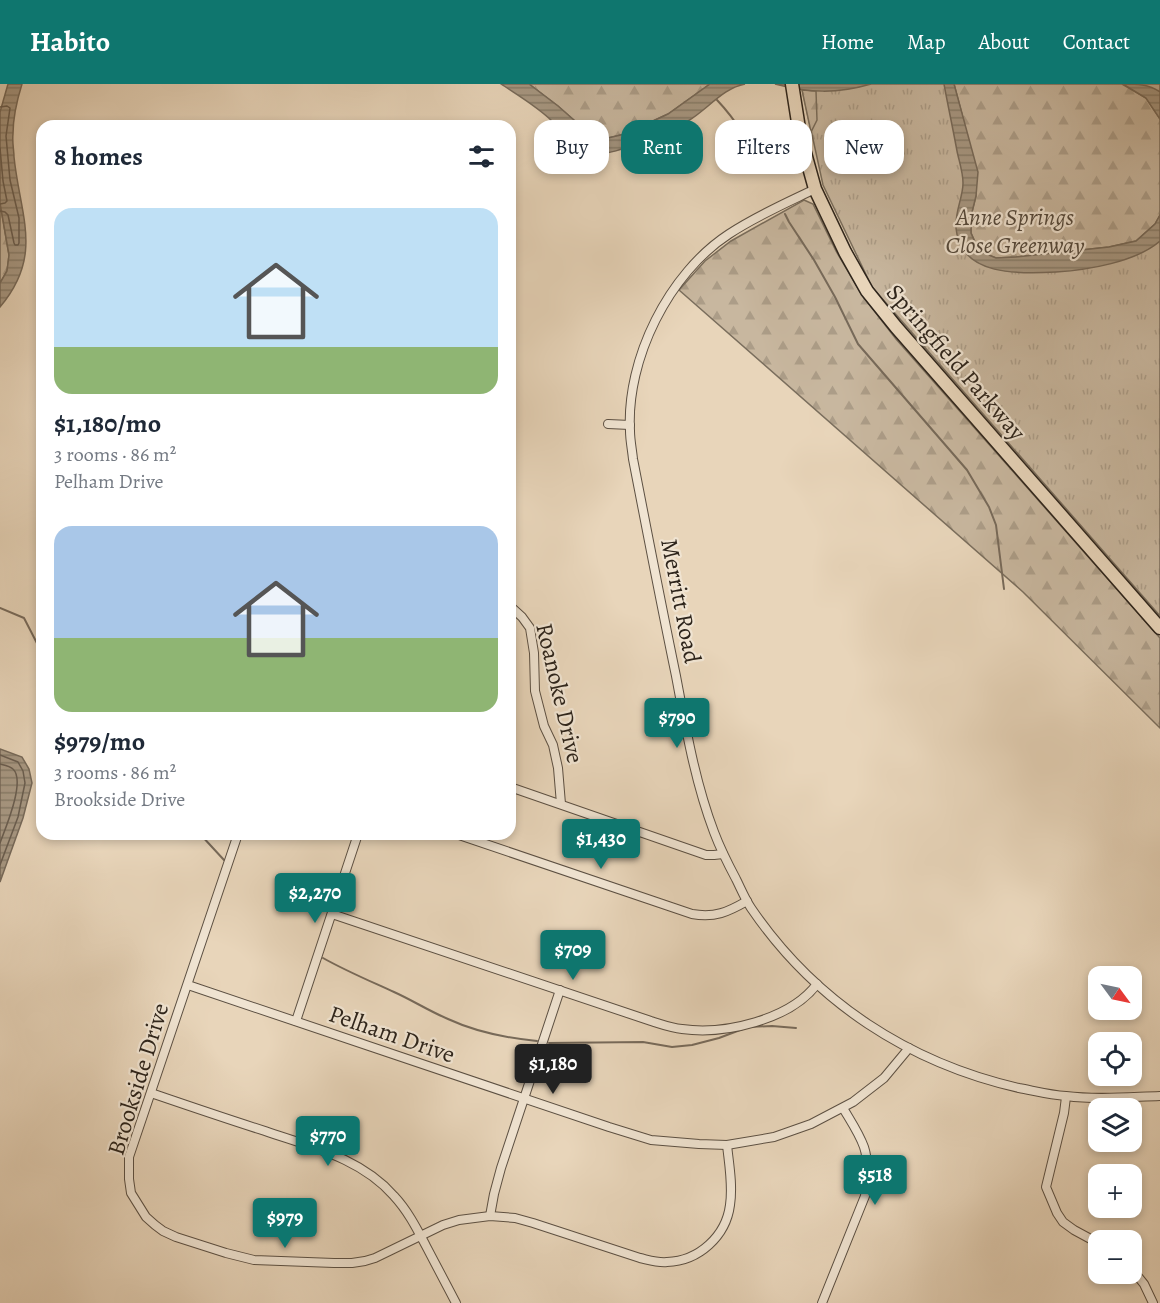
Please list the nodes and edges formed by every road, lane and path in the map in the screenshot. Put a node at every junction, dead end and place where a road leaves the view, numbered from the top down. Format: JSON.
{"nodes":[{"id":1,"x":792,"y":84,"type":"edge"},
{"id":2,"x":815,"y":189,"type":"junction"},
{"id":3,"x":608,"y":424,"type":"dead end"},
{"id":4,"x":630,"y":425,"type":"junction"},
{"id":5,"x":516,"y":612,"type":"edge"},
{"id":6,"x":1160,"y":628,"type":"edge"},
{"id":7,"x":516,"y":789,"type":"edge"},
{"id":8,"x":561,"y":804,"type":"junction"},
{"id":9,"x":236,"y":840,"type":"edge"},
{"id":10,"x":356,"y":840,"type":"edge"},
{"id":11,"x":474,"y":840,"type":"edge"},
{"id":12,"x":723,"y":854,"type":"junction"},
{"id":13,"x":747,"y":901,"type":"junction"},
{"id":14,"x":332,"y":914,"type":"junction"},
{"id":15,"x":817,"y":984,"type":"junction"},
{"id":16,"x":188,"y":985,"type":"junction"},
{"id":17,"x":560,"y":990,"type":"junction"},
{"id":18,"x":296,"y":1021,"type":"junction"},
{"id":19,"x":909,"y":1048,"type":"junction"},
{"id":20,"x":152,"y":1093,"type":"junction"},
{"id":21,"x":1066,"y":1096,"type":"junction"},
{"id":22,"x":1160,"y":1096,"type":"edge"},
{"id":23,"x":524,"y":1099,"type":"junction"},
{"id":24,"x":843,"y":1108,"type":"junction"},
{"id":25,"x":727,"y":1145,"type":"junction"},
{"id":26,"x":490,"y":1216,"type":"junction"},
{"id":27,"x":420,"y":1235,"type":"junction"},
{"id":28,"x":1088,"y":1238,"type":"edge"},
{"id":29,"x":1142,"y":1282,"type":"edge"},
{"id":30,"x":456,"y":1303,"type":"edge"},
{"id":31,"x":822,"y":1303,"type":"edge"},
{"id":32,"x":1153,"y":1303,"type":"edge"}],
"edges":[{"from":1,"to":2,"type":"main road","name":"Springfield Parkway"},
{"from":2,"to":4,"type":"street","name":"Merritt Road"},
{"from":2,"to":6,"type":"main road","name":"Springfield Parkway"},
{"from":3,"to":4,"type":"street"},
{"from":4,"to":12,"type":"street","name":"Merritt Road"},
{"from":5,"to":8,"type":"street","name":"Roanoke Drive"},
{"from":7,"to":8,"type":"street"},
{"from":8,"to":12,"type":"street"},
{"from":9,"to":16,"type":"street","name":"Brookside Drive"},
{"from":10,"to":14,"type":"street"},
{"from":11,"to":13,"type":"street"},
{"from":12,"to":13,"type":"street","name":"Merritt Road"},
{"from":13,"to":15,"type":"street","name":"Merritt Road"},
{"from":14,"to":17,"type":"street"},
{"from":14,"to":18,"type":"street"},
{"from":15,"to":17,"type":"street"},
{"from":15,"to":19,"type":"street","name":"Merritt Road"},
{"from":16,"to":18,"type":"street","name":"Pelham Drive"},
{"from":16,"to":20,"type":"street","name":"Brookside Drive"},
{"from":17,"to":23,"type":"street"},
{"from":18,"to":23,"type":"street","name":"Pelham Drive"},
{"from":19,"to":21,"type":"street","name":"Merritt Road"},
{"from":19,"to":24,"type":"street","name":"Pelham Drive"},
{"from":20,"to":27,"type":"street"},
{"from":20,"to":27,"type":"street","name":"Brookside Drive"},
{"from":21,"to":22,"type":"street","name":"Merritt Road"},
{"from":21,"to":28,"type":"street"},
{"from":23,"to":25,"type":"street","name":"Pelham Drive"},
{"from":23,"to":26,"type":"street"},
{"from":24,"to":25,"type":"street","name":"Pelham Drive"},
{"from":24,"to":31,"type":"street"},
{"from":25,"to":26,"type":"street","name":"Brookside Drive"},
{"from":26,"to":27,"type":"street","name":"Brookside Drive"},
{"from":27,"to":30,"type":"street"},
{"from":29,"to":32,"type":"street"}]}
